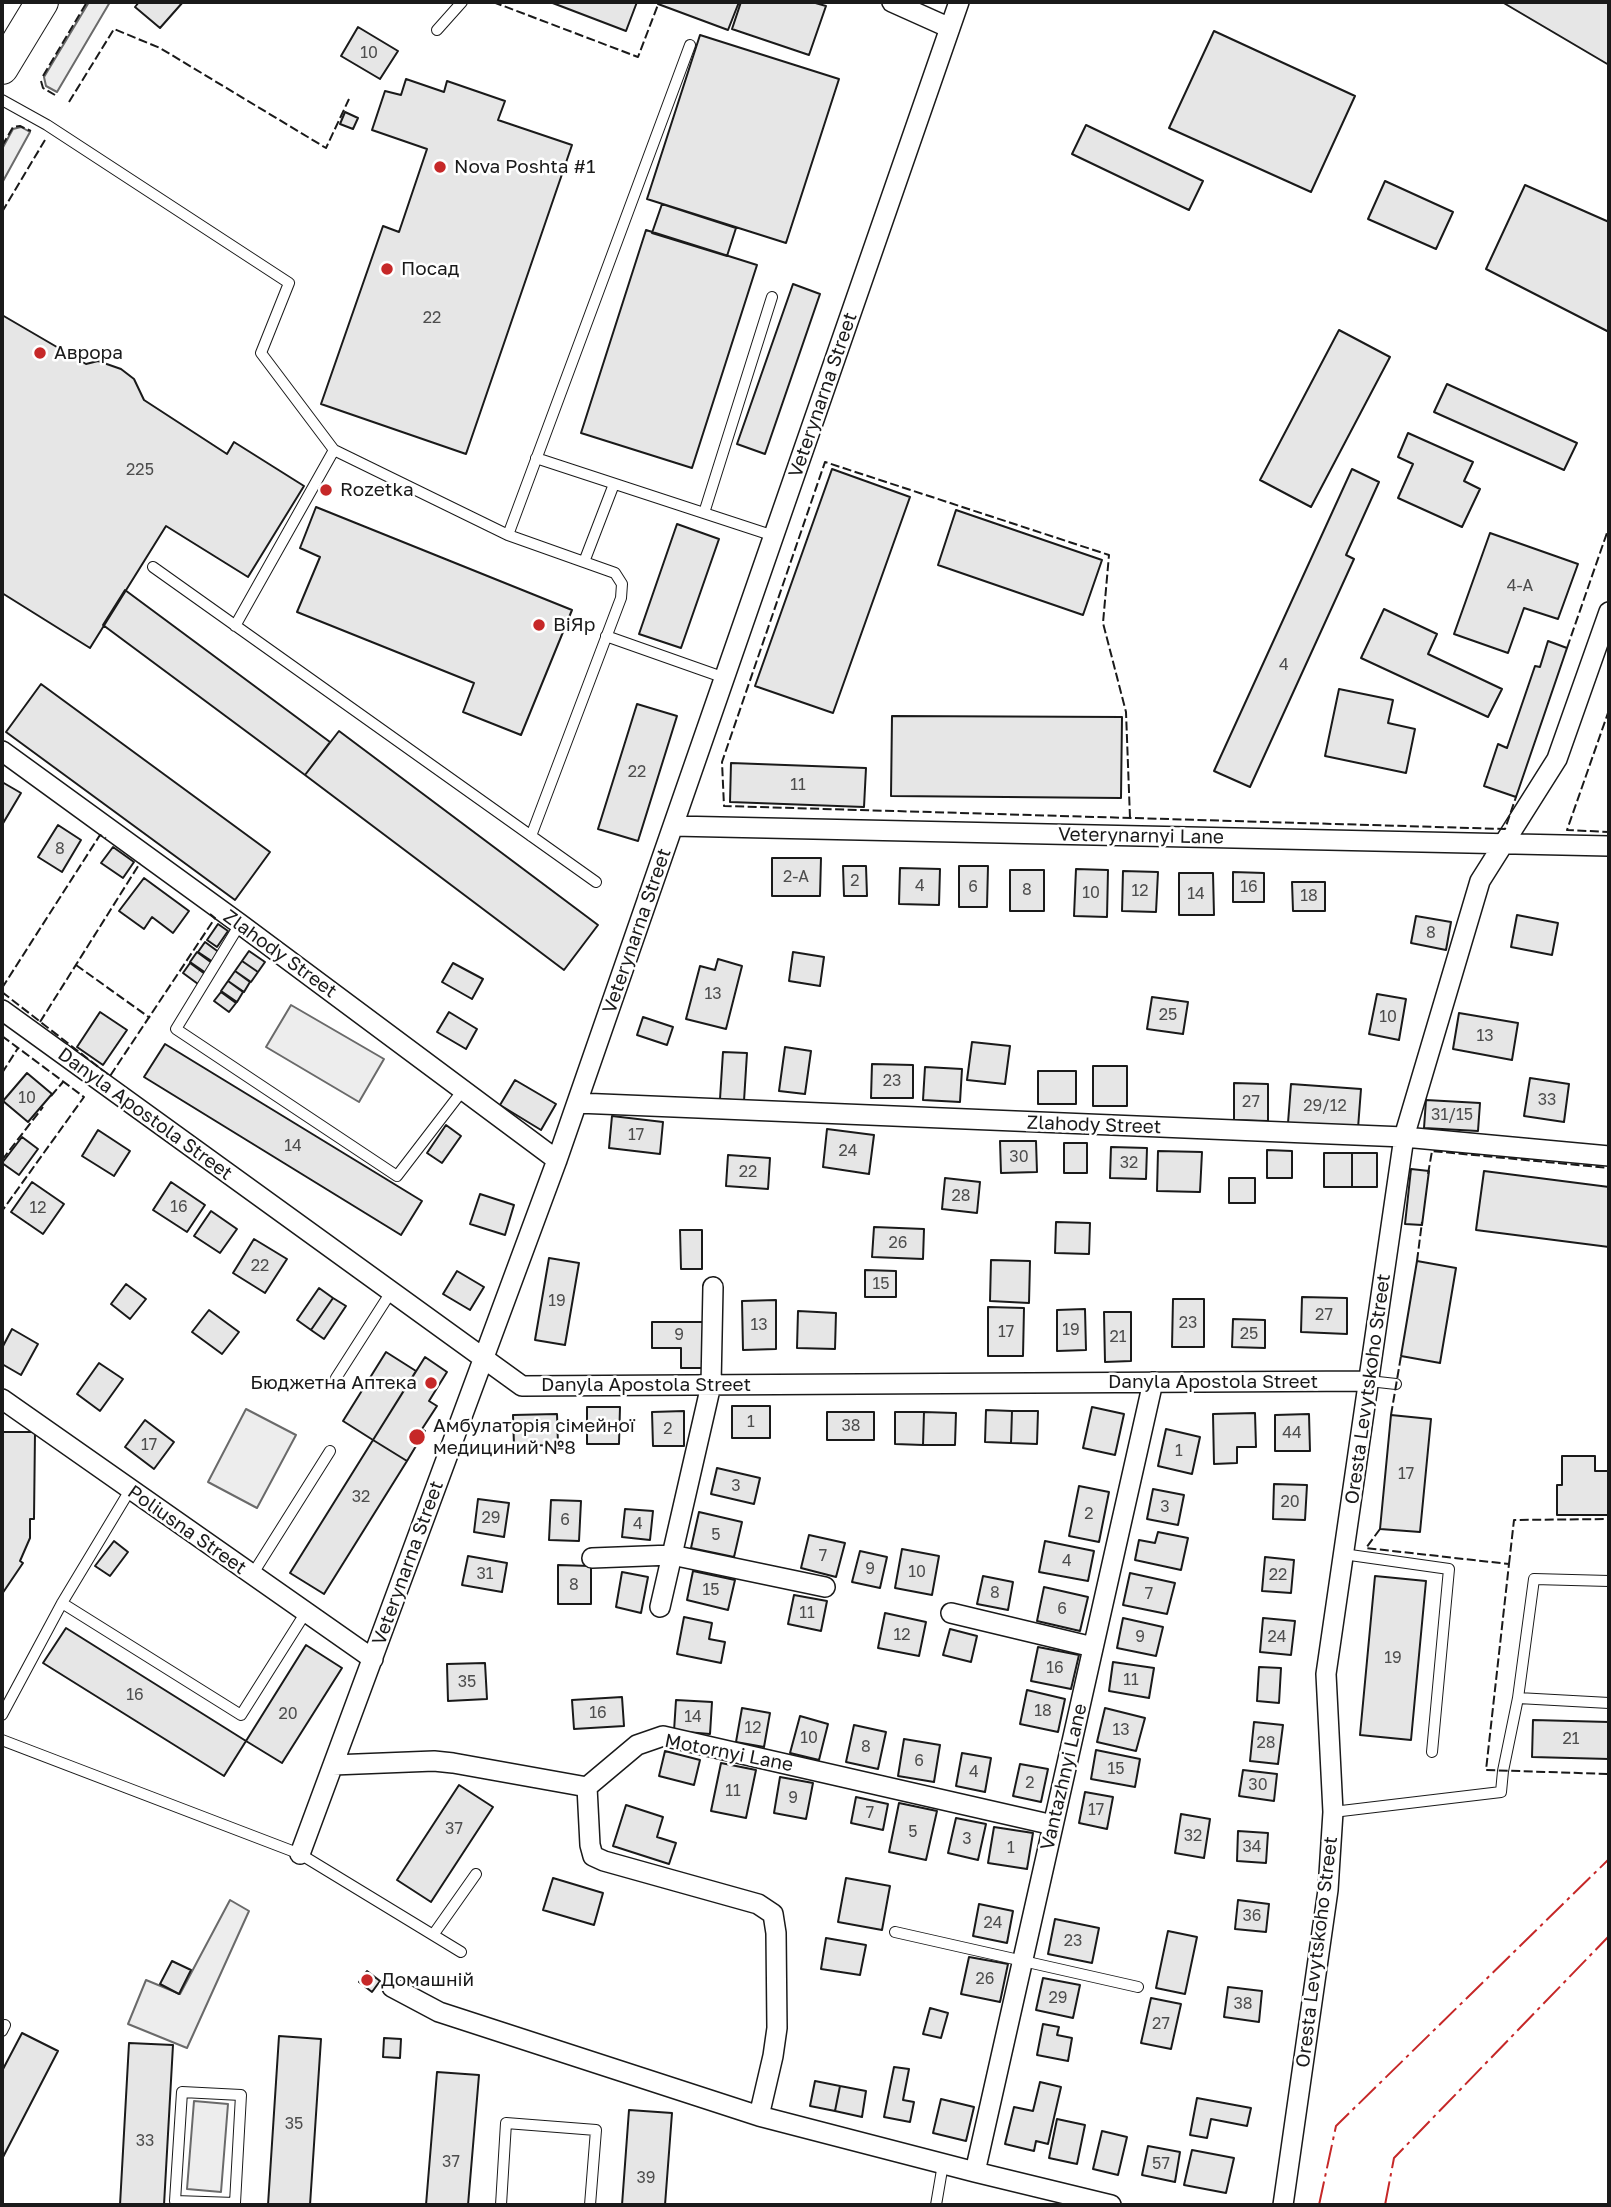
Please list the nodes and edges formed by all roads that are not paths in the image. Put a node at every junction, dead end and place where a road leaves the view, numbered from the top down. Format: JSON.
{"nodes":[{"id":1,"x":42,"y":2,"type":"edge"},
{"id":2,"x":462,"y":2,"type":"edge"},
{"id":3,"x":892,"y":2,"type":"edge"},
{"id":4,"x":959,"y":2,"type":"edge"},
{"id":5,"x":950,"y":28,"type":"junction"},
{"id":6,"x":437,"y":30,"type":"dead end"},
{"id":7,"x":690,"y":45,"type":"dead end"},
{"id":8,"x":2,"y":68,"type":"edge"},
{"id":9,"x":2,"y":100,"type":"edge"},
{"id":10,"x":2,"y":106,"type":"edge"},
{"id":11,"x":46,"y":127,"type":"junction"},
{"id":12,"x":772,"y":297,"type":"dead end"},
{"id":13,"x":334,"y":450,"type":"junction"},
{"id":14,"x":536,"y":458,"type":"junction"},
{"id":15,"x":614,"y":484,"type":"junction"},
{"id":16,"x":704,"y":513,"type":"junction"},
{"id":17,"x":508,"y":535,"type":"junction"},
{"id":18,"x":774,"y":536,"type":"junction"},
{"id":19,"x":584,"y":562,"type":"junction"},
{"id":20,"x":153,"y":567,"type":"dead end"},
{"id":21,"x":1609,"y":612,"type":"edge"},
{"id":22,"x":235,"y":626,"type":"junction"},
{"id":23,"x":606,"y":636,"type":"junction"},
{"id":24,"x":725,"y":678,"type":"junction"},
{"id":25,"x":2,"y":751,"type":"edge"},
{"id":26,"x":673,"y":826,"type":"junction"},
{"id":27,"x":531,"y":836,"type":"junction"},
{"id":28,"x":1503,"y":844,"type":"junction"},
{"id":29,"x":1609,"y":846,"type":"edge"},
{"id":30,"x":596,"y":882,"type":"dead end"},
{"id":31,"x":240,"y":924,"type":"junction"},
{"id":32,"x":2,"y":1010,"type":"edge"},
{"id":33,"x":463,"y":1090,"type":"junction"},
{"id":34,"x":577,"y":1103,"type":"junction"},
{"id":35,"x":1405,"y":1138,"type":"junction"},
{"id":36,"x":1609,"y":1156,"type":"edge"},
{"id":37,"x":557,"y":1160,"type":"junction"},
{"id":38,"x":713,"y":1287,"type":"dead end"},
{"id":39,"x":391,"y":1292,"type":"junction"},
{"id":40,"x":484,"y":1359,"type":"junction"},
{"id":41,"x":336,"y":1378,"type":"dead end"},
{"id":42,"x":1369,"y":1381,"type":"junction"},
{"id":43,"x":1153,"y":1382,"type":"junction"},
{"id":44,"x":1396,"y":1384,"type":"dead end"},
{"id":45,"x":711,"y":1385,"type":"junction"},
{"id":46,"x":2,"y":1399,"type":"edge"},
{"id":47,"x":330,"y":1451,"type":"dead end"},
{"id":48,"x":130,"y":1490,"type":"junction"},
{"id":49,"x":1343,"y":1554,"type":"junction"},
{"id":50,"x":672,"y":1555,"type":"junction"},
{"id":51,"x":592,"y":1558,"type":"dead end"},
{"id":52,"x":252,"y":1575,"type":"junction"},
{"id":53,"x":1609,"y":1581,"type":"edge"},
{"id":54,"x":825,"y":1587,"type":"dead end"},
{"id":55,"x":62,"y":1603,"type":"junction"},
{"id":56,"x":660,"y":1607,"type":"dead end"},
{"id":57,"x":306,"y":1612,"type":"junction"},
{"id":58,"x":951,"y":1613,"type":"dead end"},
{"id":59,"x":1093,"y":1647,"type":"junction"},
{"id":60,"x":373,"y":1658,"type":"junction"},
{"id":61,"x":1518,"y":1698,"type":"junction"},
{"id":62,"x":1609,"y":1703,"type":"edge"},
{"id":63,"x":2,"y":1715,"type":"edge"},
{"id":64,"x":2,"y":1741,"type":"edge"},
{"id":65,"x":1432,"y":1752,"type":"dead end"},
{"id":66,"x":333,"y":1765,"type":"junction"},
{"id":67,"x":587,"y":1787,"type":"junction"},
{"id":68,"x":1333,"y":1812,"type":"junction"},
{"id":69,"x":1053,"y":1825,"type":"junction"},
{"id":70,"x":300,"y":1854,"type":"junction"},
{"id":71,"x":476,"y":1874,"type":"dead end"},
{"id":72,"x":895,"y":1932,"type":"dead end"},
{"id":73,"x":433,"y":1935,"type":"junction"},
{"id":74,"x":461,"y":1952,"type":"dead end"},
{"id":75,"x":1023,"y":1961,"type":"junction"},
{"id":76,"x":392,"y":1987,"type":"dead end"},
{"id":77,"x":1138,"y":1987,"type":"dead end"},
{"id":78,"x":759,"y":2116,"type":"junction"},
{"id":79,"x":943,"y":2164,"type":"junction"},
{"id":80,"x":975,"y":2172,"type":"junction"},
{"id":81,"x":235,"y":2204,"type":"edge"},
{"id":82,"x":501,"y":2205,"type":"edge"},
{"id":83,"x":590,"y":2205,"type":"edge"},
{"id":84,"x":936,"y":2205,"type":"edge"},
{"id":85,"x":1111,"y":2205,"type":"edge"},
{"id":86,"x":1283,"y":2205,"type":"edge"}],
"edges":[{"from":1,"to":8,"type":"highway"},
{"from":2,"to":6,"type":"lane"},
{"from":3,"to":5,"type":"street"},
{"from":4,"to":5,"type":"street","name":"Veterynarna Street"},
{"from":5,"to":18,"type":"street","name":"Veterynarna Street"},
{"from":7,"to":14,"type":"lane"},
{"from":9,"to":11,"type":"lane"},
{"from":10,"to":11,"type":"lane"},
{"from":11,"to":13,"type":"lane"},
{"from":12,"to":16,"type":"lane"},
{"from":13,"to":17,"type":"lane"},
{"from":13,"to":22,"type":"lane"},
{"from":14,"to":15,"type":"lane"},
{"from":14,"to":17,"type":"lane"},
{"from":15,"to":16,"type":"lane"},
{"from":15,"to":19,"type":"lane"},
{"from":16,"to":18,"type":"lane"},
{"from":17,"to":19,"type":"lane"},
{"from":18,"to":24,"type":"street","name":"Veterynarna Street"},
{"from":19,"to":23,"type":"lane"},
{"from":20,"to":22,"type":"lane"},
{"from":21,"to":28,"type":"street","name":"Oresta Levytskoho Street"},
{"from":22,"to":27,"type":"lane"},
{"from":23,"to":24,"type":"lane"},
{"from":23,"to":27,"type":"lane"},
{"from":24,"to":26,"type":"street","name":"Veterynarna Street"},
{"from":25,"to":31,"type":"street","name":"Zlahody Street"},
{"from":26,"to":28,"type":"street","name":"Veterynarnyi Lane"},
{"from":26,"to":34,"type":"street","name":"Veterynarna Street"},
{"from":27,"to":30,"type":"lane"},
{"from":28,"to":29,"type":"street","name":"Veterynarnyi Lane"},
{"from":28,"to":35,"type":"street","name":"Oresta Levytskoho Street"},
{"from":31,"to":33,"type":"street","name":"Zlahody Street"},
{"from":31,"to":33,"type":"lane"},
{"from":32,"to":39,"type":"street","name":"Danyla Apostola Street"},
{"from":33,"to":37,"type":"street","name":"Zlahody Street"},
{"from":34,"to":35,"type":"street","name":"Zlahody Street"},
{"from":34,"to":37,"type":"street","name":"Veterynarna Street"},
{"from":35,"to":36,"type":"street","name":"Zlahody Street"},
{"from":35,"to":42,"type":"street","name":"Oresta Levytskoho Street"},
{"from":37,"to":40,"type":"street","name":"Veterynarna Street"},
{"from":38,"to":45,"type":"street"},
{"from":39,"to":40,"type":"street","name":"Danyla Apostola Street"},
{"from":39,"to":41,"type":"lane"},
{"from":40,"to":45,"type":"street","name":"Danyla Apostola Street"},
{"from":40,"to":60,"type":"street","name":"Veterynarna Street"},
{"from":42,"to":43,"type":"street","name":"Danyla Apostola Street"},
{"from":42,"to":44,"type":"lane"},
{"from":42,"to":49,"type":"street","name":"Oresta Levytskoho Street"},
{"from":43,"to":45,"type":"street","name":"Danyla Apostola Street"},
{"from":43,"to":59,"type":"street","name":"Vantazhnyi Lane"},
{"from":45,"to":50,"type":"street"},
{"from":46,"to":48,"type":"street","name":"Poliusna Street"},
{"from":47,"to":52,"type":"lane"},
{"from":48,"to":52,"type":"street","name":"Poliusna Street"},
{"from":48,"to":55,"type":"lane"},
{"from":49,"to":65,"type":"lane"},
{"from":49,"to":68,"type":"street","name":"Oresta Levytskoho Street"},
{"from":50,"to":51,"type":"street"},
{"from":50,"to":54,"type":"street"},
{"from":50,"to":56,"type":"street"},
{"from":52,"to":57,"type":"street","name":"Poliusna Street"},
{"from":53,"to":61,"type":"lane"},
{"from":55,"to":57,"type":"lane"},
{"from":55,"to":63,"type":"lane"},
{"from":57,"to":60,"type":"street","name":"Poliusna Street"},
{"from":58,"to":59,"type":"street"},
{"from":59,"to":69,"type":"street","name":"Vantazhnyi Lane"},
{"from":60,"to":66,"type":"street","name":"Veterynarna Street"},
{"from":61,"to":62,"type":"lane"},
{"from":61,"to":68,"type":"lane"},
{"from":64,"to":70,"type":"lane"},
{"from":66,"to":67,"type":"street"},
{"from":66,"to":70,"type":"street","name":"Veterynarna Street"},
{"from":67,"to":69,"type":"street","name":"Motornyi Lane"},
{"from":67,"to":78,"type":"street"},
{"from":68,"to":86,"type":"street","name":"Oresta Levytskoho Street"},
{"from":69,"to":75,"type":"street","name":"Vantazhnyi Lane"},
{"from":70,"to":73,"type":"lane"},
{"from":71,"to":73,"type":"lane"},
{"from":72,"to":75,"type":"lane"},
{"from":73,"to":74,"type":"lane"},
{"from":75,"to":77,"type":"lane"},
{"from":75,"to":80,"type":"street","name":"Vantazhnyi Lane"},
{"from":76,"to":78,"type":"street"},
{"from":78,"to":79,"type":"street"},
{"from":79,"to":80,"type":"street"},
{"from":79,"to":84,"type":"lane"},
{"from":80,"to":85,"type":"street"},
{"from":81,"to":81,"type":"lane"},
{"from":82,"to":83,"type":"lane"}]}
